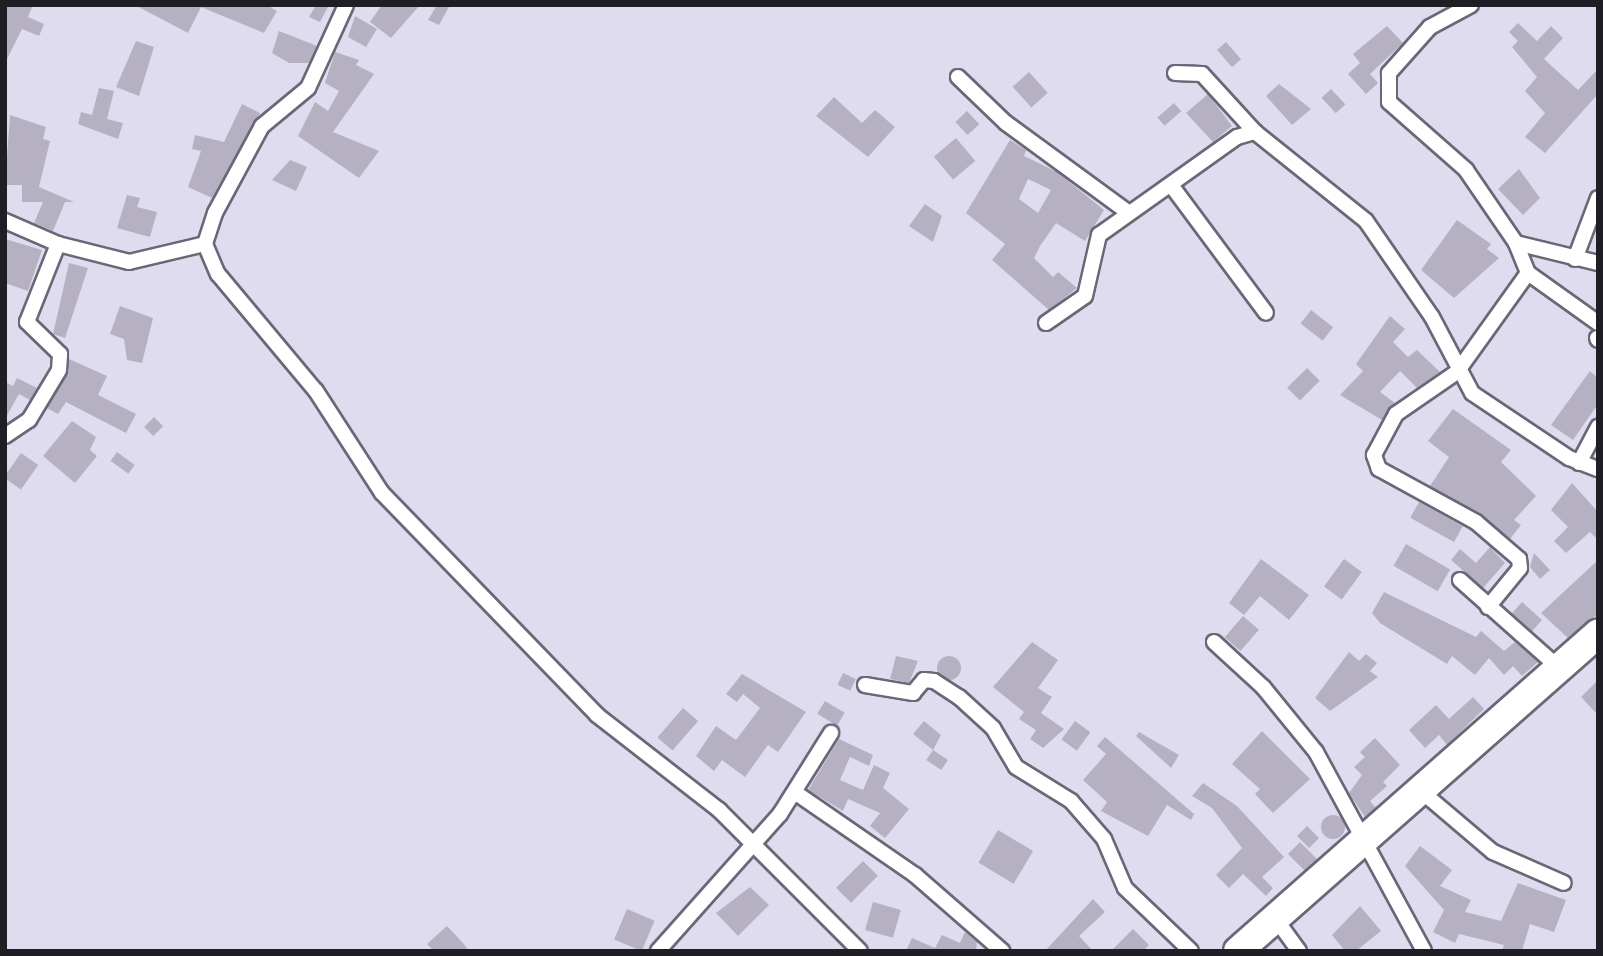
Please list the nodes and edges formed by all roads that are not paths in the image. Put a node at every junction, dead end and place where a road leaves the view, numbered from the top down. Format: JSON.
{"nodes":[{"id":1,"x":345,"y":5,"type":"edge"},
{"id":2,"x":1472,"y":5,"type":"edge"},
{"id":3,"x":1175,"y":73,"type":"dead end"},
{"id":4,"x":958,"y":77,"type":"dead end"},
{"id":5,"x":1255,"y":132,"type":"junction"},
{"id":6,"x":1171,"y":185,"type":"junction"},
{"id":7,"x":1598,"y":198,"type":"edge"},
{"id":8,"x":1129,"y":213,"type":"junction"},
{"id":9,"x":5,"y":221,"type":"edge"},
{"id":10,"x":1516,"y":243,"type":"junction"},
{"id":11,"x":58,"y":244,"type":"junction"},
{"id":12,"x":205,"y":244,"type":"junction"},
{"id":13,"x":1575,"y":260,"type":"junction"},
{"id":14,"x":1598,"y":263,"type":"edge"},
{"id":15,"x":1528,"y":273,"type":"junction"},
{"id":16,"x":1266,"y":313,"type":"dead end"},
{"id":17,"x":1046,"y":323,"type":"dead end"},
{"id":18,"x":1598,"y":323,"type":"edge"},
{"id":19,"x":1457,"y":372,"type":"junction"},
{"id":20,"x":1598,"y":427,"type":"edge"},
{"id":21,"x":5,"y":436,"type":"edge"},
{"id":22,"x":1579,"y":463,"type":"junction"},
{"id":23,"x":1598,"y":469,"type":"edge"},
{"id":24,"x":1460,"y":580,"type":"dead end"},
{"id":25,"x":1488,"y":607,"type":"junction"},
{"id":26,"x":1598,"y":634,"type":"edge"},
{"id":27,"x":1214,"y":642,"type":"dead end"},
{"id":28,"x":1558,"y":667,"type":"junction"},
{"id":29,"x":866,"y":685,"type":"dead end"},
{"id":30,"x":831,"y":733,"type":"dead end"},
{"id":31,"x":1422,"y":791,"type":"junction"},
{"id":32,"x":796,"y":793,"type":"junction"},
{"id":33,"x":1368,"y":837,"type":"junction"},
{"id":34,"x":753,"y":842,"type":"junction"},
{"id":35,"x":1564,"y":883,"type":"dead end"},
{"id":36,"x":1275,"y":918,"type":"junction"},
{"id":37,"x":658,"y":951,"type":"edge"},
{"id":38,"x":860,"y":951,"type":"edge"},
{"id":39,"x":1002,"y":951,"type":"edge"},
{"id":40,"x":1191,"y":951,"type":"edge"},
{"id":41,"x":1238,"y":951,"type":"edge"},
{"id":42,"x":1299,"y":951,"type":"edge"},
{"id":43,"x":1424,"y":951,"type":"edge"}],
"edges":[{"from":1,"to":12,"type":"street"},
{"from":2,"to":10,"type":"street"},
{"from":3,"to":5,"type":"street"},
{"from":4,"to":8,"type":"street"},
{"from":5,"to":6,"type":"street"},
{"from":5,"to":19,"type":"street"},
{"from":6,"to":8,"type":"street"},
{"from":6,"to":16,"type":"street"},
{"from":7,"to":13,"type":"street"},
{"from":8,"to":17,"type":"street"},
{"from":9,"to":11,"type":"street"},
{"from":10,"to":13,"type":"street"},
{"from":10,"to":15,"type":"street"},
{"from":11,"to":12,"type":"street"},
{"from":11,"to":21,"type":"street"},
{"from":12,"to":34,"type":"street"},
{"from":13,"to":14,"type":"street"},
{"from":15,"to":18,"type":"street"},
{"from":15,"to":19,"type":"street"},
{"from":19,"to":22,"type":"street"},
{"from":19,"to":25,"type":"street"},
{"from":20,"to":22,"type":"street"},
{"from":22,"to":23,"type":"street"},
{"from":24,"to":25,"type":"street"},
{"from":25,"to":28,"type":"street"},
{"from":26,"to":28,"type":"highway"},
{"from":27,"to":33,"type":"street"},
{"from":28,"to":31,"type":"highway"},
{"from":29,"to":40,"type":"street"},
{"from":30,"to":32,"type":"street"},
{"from":31,"to":33,"type":"highway"},
{"from":31,"to":35,"type":"street"},
{"from":32,"to":34,"type":"street"},
{"from":32,"to":39,"type":"street"},
{"from":33,"to":36,"type":"highway"},
{"from":33,"to":43,"type":"street"},
{"from":34,"to":37,"type":"street"},
{"from":34,"to":38,"type":"street"},
{"from":36,"to":41,"type":"highway"},
{"from":36,"to":42,"type":"street"}]}
